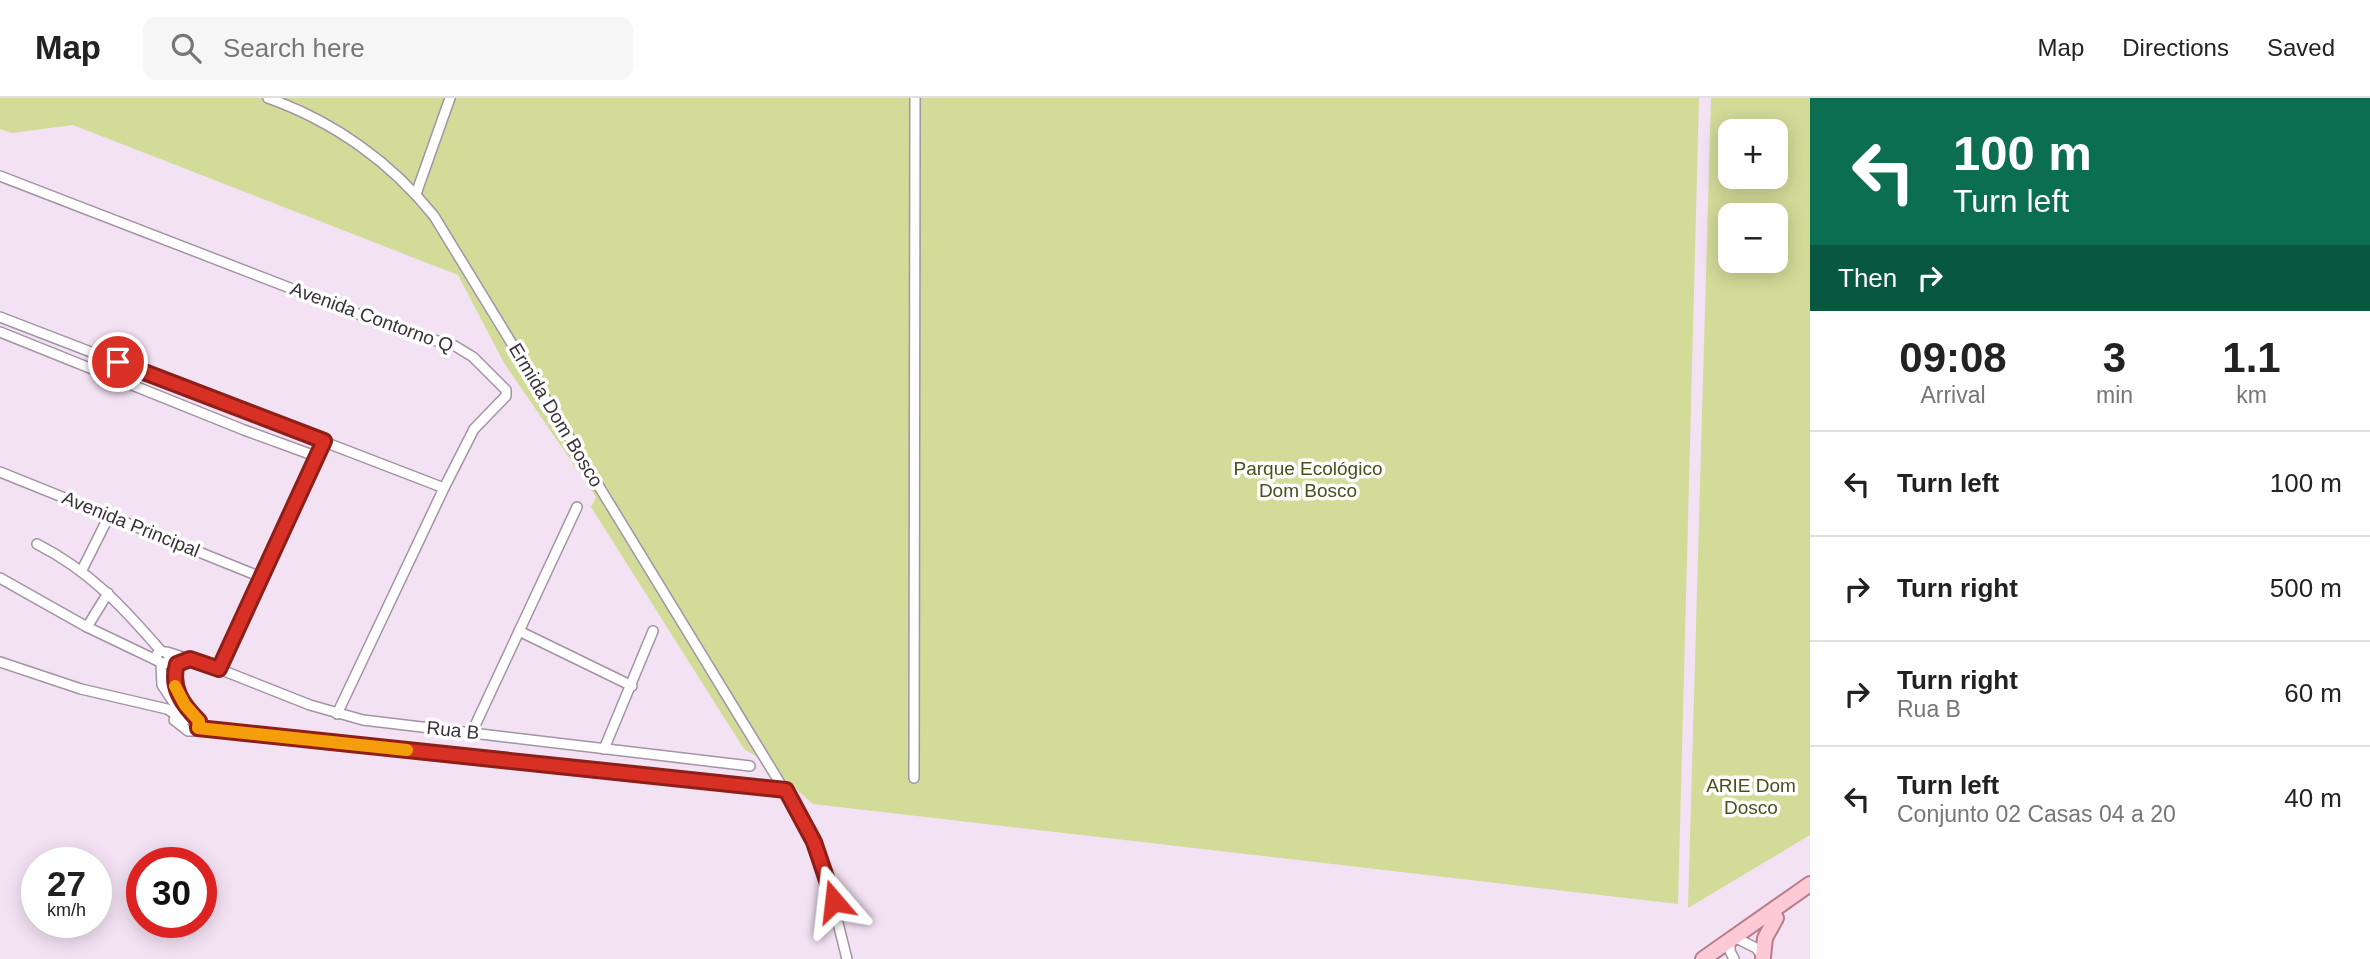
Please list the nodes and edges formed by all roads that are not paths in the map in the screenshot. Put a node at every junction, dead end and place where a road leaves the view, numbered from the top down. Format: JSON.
{"nodes":[{"id":1,"x":268,"y":98,"type":"edge"},
{"id":2,"x":450,"y":98,"type":"edge"},
{"id":3,"x":915,"y":98,"type":"edge"},
{"id":4,"x":0,"y":176,"type":"edge"},
{"id":5,"x":416,"y":194,"type":"junction"},
{"id":6,"x":2,"y":318,"type":"edge"},
{"id":7,"x":0,"y":332,"type":"edge"},
{"id":8,"x":324,"y":441,"type":"junction"},
{"id":9,"x":318,"y":457,"type":"junction"},
{"id":10,"x":0,"y":472,"type":"edge"},
{"id":11,"x":444,"y":488,"type":"junction"},
{"id":12,"x":577,"y":507,"type":"dead end"},
{"id":13,"x":109,"y":516,"type":"junction"},
{"id":14,"x":37,"y":544,"type":"dead end"},
{"id":15,"x":82,"y":570,"type":"junction"},
{"id":16,"x":261,"y":576,"type":"junction"},
{"id":17,"x":0,"y":578,"type":"edge"},
{"id":18,"x":108,"y":593,"type":"junction"},
{"id":19,"x":87,"y":627,"type":"junction"},
{"id":20,"x":519,"y":631,"type":"junction"},
{"id":21,"x":653,"y":631,"type":"dead end"},
{"id":22,"x":162,"y":659,"type":"junction"},
{"id":23,"x":190,"y":659,"type":"junction"},
{"id":24,"x":0,"y":662,"type":"edge"},
{"id":25,"x":176,"y":668,"type":"junction"},
{"id":26,"x":219,"y":669,"type":"junction"},
{"id":27,"x":632,"y":685,"type":"junction"},
{"id":28,"x":337,"y":714,"type":"junction"},
{"id":29,"x":186,"y":720,"type":"junction"},
{"id":30,"x":472,"y":732,"type":"junction"},
{"id":31,"x":604,"y":749,"type":"junction"},
{"id":32,"x":750,"y":766,"type":"dead end"},
{"id":33,"x":914,"y":778,"type":"dead end"},
{"id":34,"x":786,"y":790,"type":"junction"},
{"id":35,"x":1810,"y":884,"type":"edge"},
{"id":36,"x":1810,"y":894,"type":"edge"},
{"id":37,"x":1776,"y":918,"type":"junction"},
{"id":38,"x":1732,"y":948,"type":"edge"},
{"id":39,"x":1764,"y":958,"type":"edge"},
{"id":40,"x":847,"y":959,"type":"edge"},
{"id":41,"x":1703,"y":959,"type":"edge"}],
"edges":[{"from":1,"to":5,"type":"street","name":"Ermida Dom Bosco"},
{"from":2,"to":5,"type":"street"},
{"from":3,"to":33,"type":"street"},
{"from":4,"to":11,"type":"street","name":"Avenida Contorno Q"},
{"from":5,"to":34,"type":"street","name":"Ermida Dom Bosco"},
{"from":6,"to":8,"type":"street"},
{"from":7,"to":9,"type":"street"},
{"from":8,"to":9,"type":"street"},
{"from":8,"to":11,"type":"street"},
{"from":9,"to":16,"type":"street"},
{"from":10,"to":13,"type":"street","name":"Avenida Principal"},
{"from":11,"to":28,"type":"street","name":"Avenida Contorno Q"},
{"from":12,"to":20,"type":"street"},
{"from":13,"to":15,"type":"street"},
{"from":13,"to":16,"type":"street","name":"Avenida Principal"},
{"from":14,"to":15,"type":"street"},
{"from":15,"to":18,"type":"street"},
{"from":16,"to":26,"type":"street"},
{"from":17,"to":19,"type":"street"},
{"from":18,"to":19,"type":"street"},
{"from":18,"to":22,"type":"street"},
{"from":19,"to":22,"type":"street"},
{"from":20,"to":27,"type":"street"},
{"from":20,"to":30,"type":"street"},
{"from":21,"to":27,"type":"street"},
{"from":22,"to":23,"type":"street","name":"Rua B"},
{"from":22,"to":25,"type":"street"},
{"from":22,"to":25,"type":"street"},
{"from":22,"to":29,"type":"street"},
{"from":23,"to":25,"type":"street"},
{"from":23,"to":26,"type":"street","name":"Rua B"},
{"from":24,"to":29,"type":"street"},
{"from":25,"to":29,"type":"street"},
{"from":26,"to":28,"type":"street","name":"Rua B"},
{"from":27,"to":31,"type":"street"},
{"from":28,"to":30,"type":"street","name":"Rua B"},
{"from":29,"to":34,"type":"street"},
{"from":30,"to":31,"type":"street","name":"Rua B"},
{"from":31,"to":32,"type":"street","name":"Rua B"},
{"from":34,"to":40,"type":"street","name":"Ermida Dom Bosco"},
{"from":35,"to":38,"type":"main road"},
{"from":36,"to":37,"type":"main road"},
{"from":37,"to":38,"type":"main road"},
{"from":37,"to":39,"type":"main road"},
{"from":38,"to":39,"type":"street"},
{"from":38,"to":41,"type":"main road"}]}
